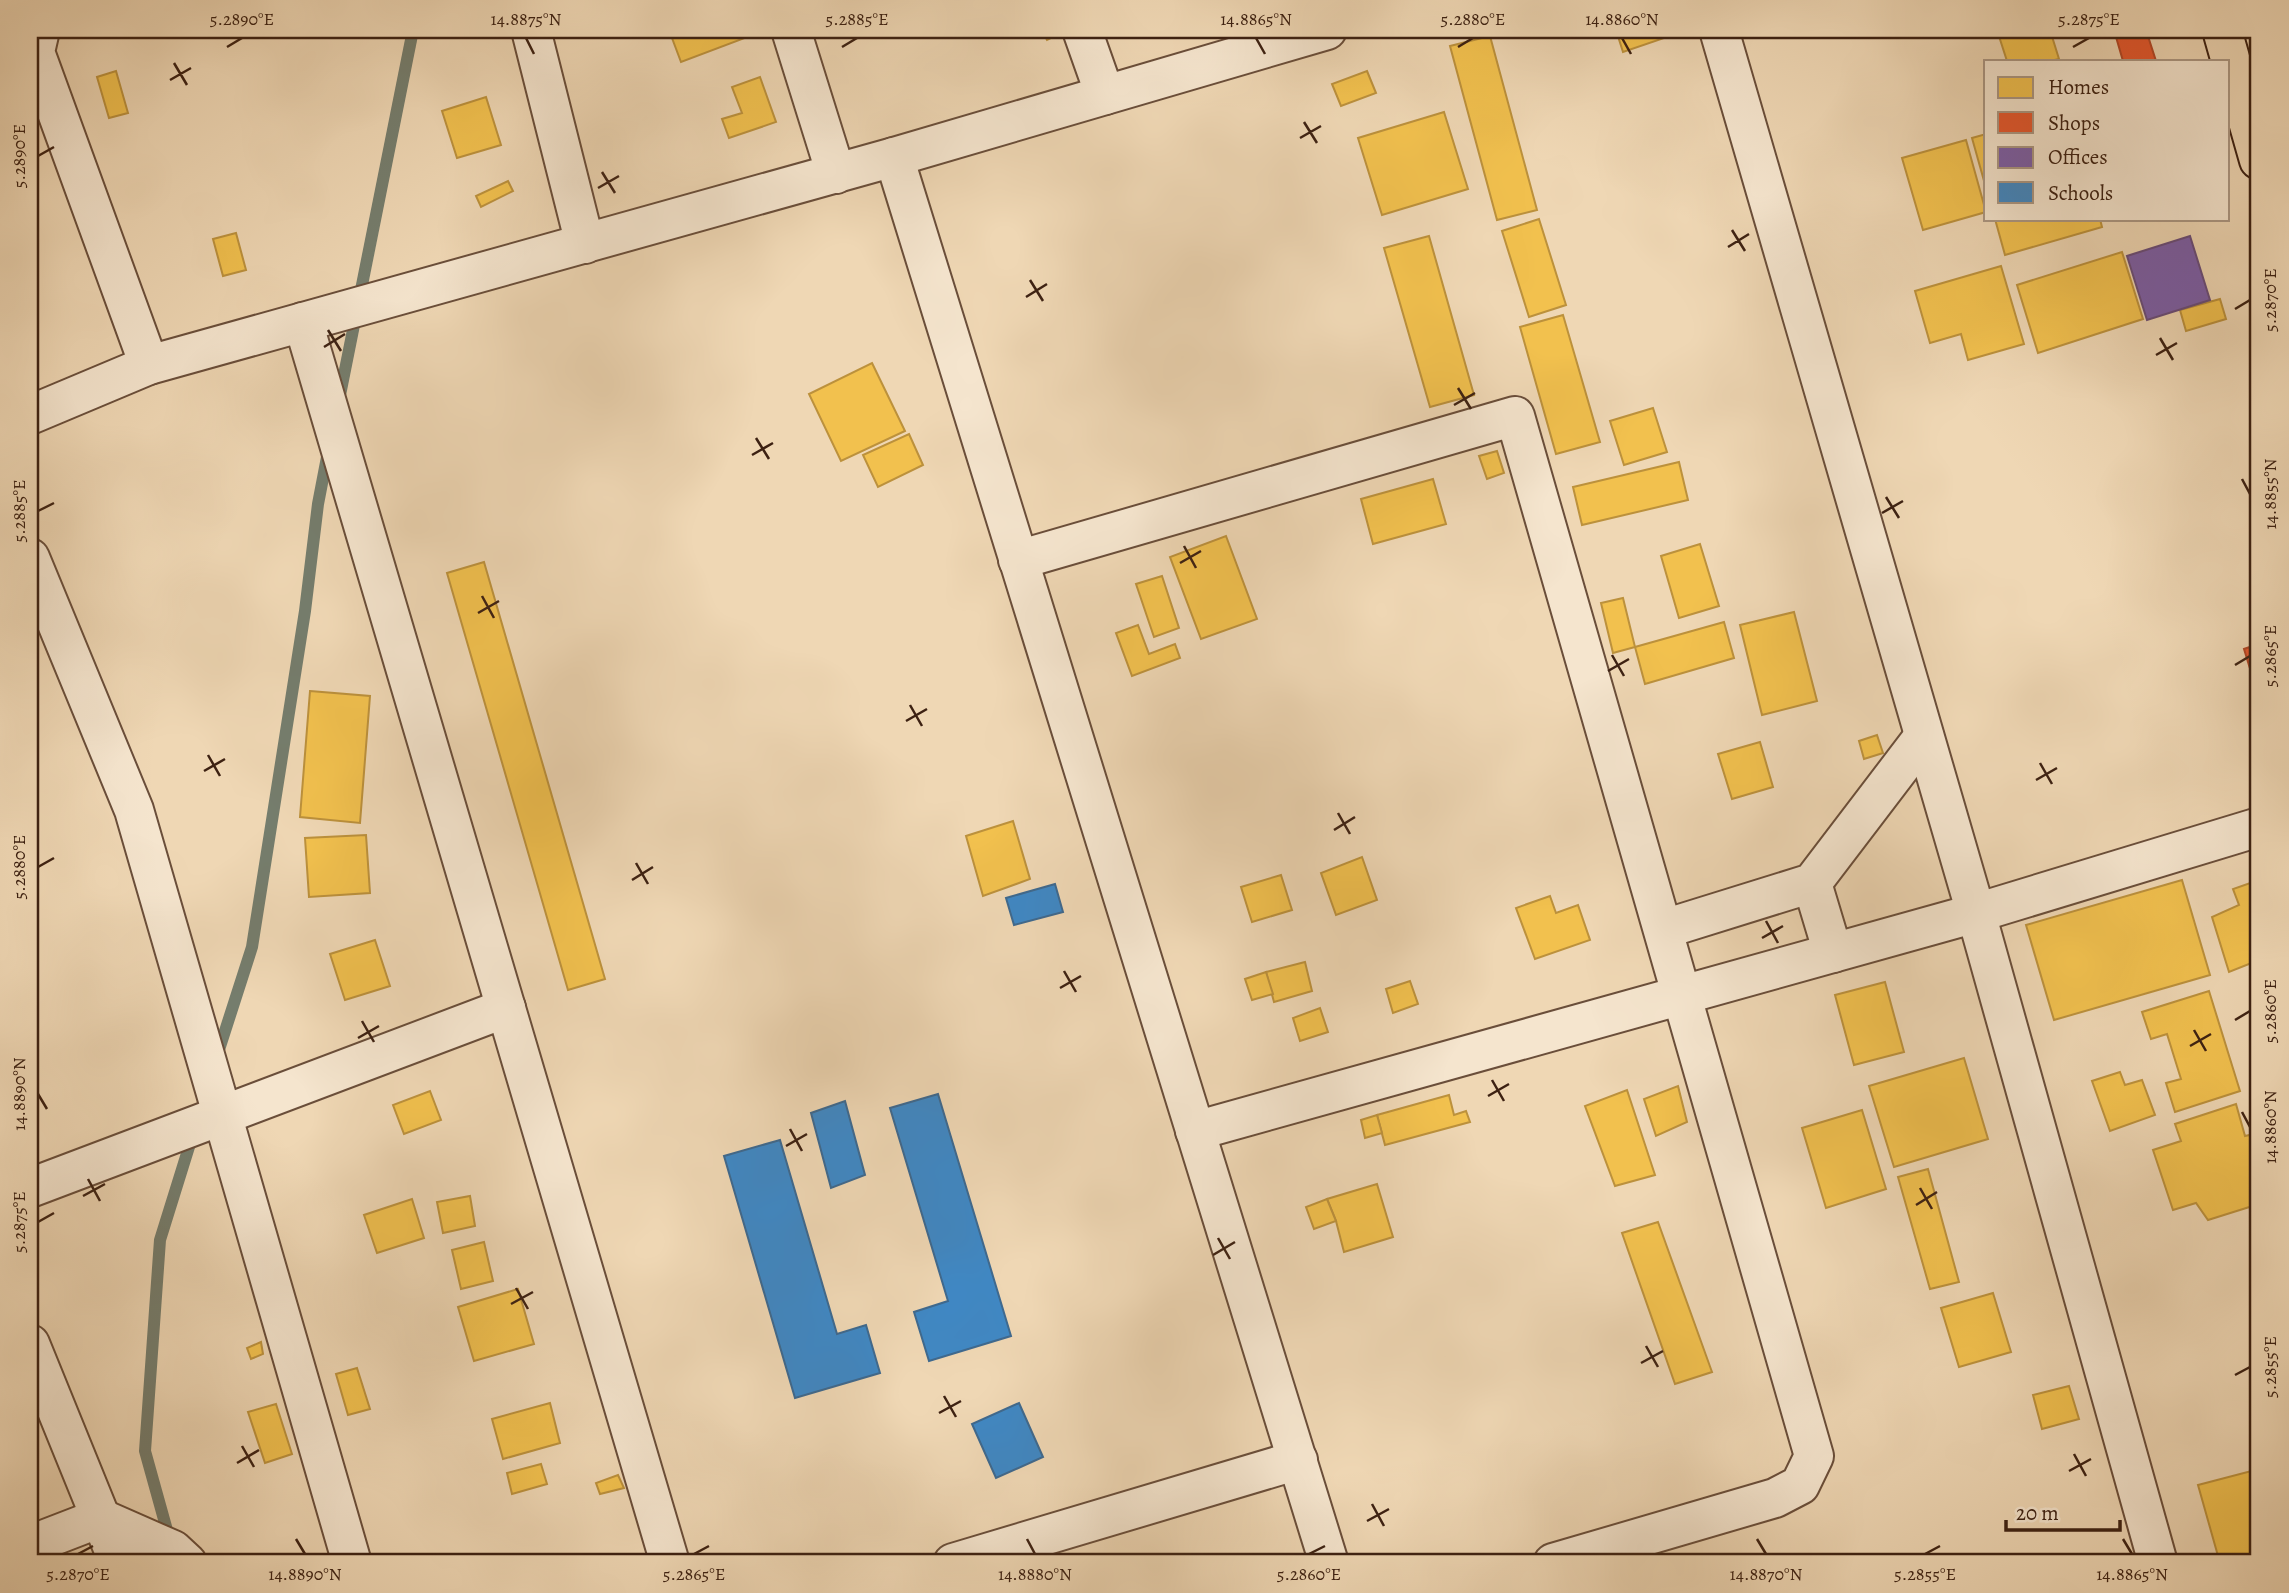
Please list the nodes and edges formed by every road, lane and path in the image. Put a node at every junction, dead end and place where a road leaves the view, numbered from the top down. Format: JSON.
{"nodes":[{"id":1,"x":531,"y":30,"type":"edge"},
{"id":2,"x":791,"y":30,"type":"edge"},
{"id":3,"x":1083,"y":30,"type":"edge"},
{"id":4,"x":1327,"y":30,"type":"edge"},
{"id":5,"x":1719,"y":30,"type":"edge"},
{"id":6,"x":2222,"y":30,"type":"edge"},
{"id":7,"x":35,"y":45,"type":"edge"},
{"id":8,"x":1105,"y":95,"type":"junction"},
{"id":9,"x":894,"y":158,"type":"junction"},
{"id":10,"x":2259,"y":160,"type":"edge"},
{"id":11,"x":836,"y":174,"type":"junction"},
{"id":12,"x":585,"y":244,"type":"junction"},
{"id":13,"x":303,"y":322,"type":"junction"},
{"id":14,"x":149,"y":365,"type":"junction"},
{"id":15,"x":30,"y":415,"type":"edge"},
{"id":16,"x":30,"y":558,"type":"edge"},
{"id":17,"x":1018,"y":560,"type":"junction"},
{"id":18,"x":1924,"y":736,"type":"junction"},
{"id":19,"x":2259,"y":827,"type":"edge"},
{"id":20,"x":1812,"y":883,"type":"junction"},
{"id":21,"x":1976,"y":913,"type":"junction"},
{"id":22,"x":1664,"y":929,"type":"junction"},
{"id":23,"x":1833,"y":953,"type":"junction"},
{"id":24,"x":1682,"y":995,"type":"junction"},
{"id":25,"x":506,"y":1008,"type":"junction"},
{"id":26,"x":223,"y":1115,"type":"junction"},
{"id":27,"x":1195,"y":1131,"type":"junction"},
{"id":28,"x":30,"y":1188,"type":"edge"},
{"id":29,"x":30,"y":1343,"type":"edge"},
{"id":30,"x":1297,"y":1460,"type":"junction"},
{"id":31,"x":100,"y":1518,"type":"junction"},
{"id":32,"x":30,"y":1545,"type":"edge"},
{"id":33,"x":992,"y":1558,"type":"edge"},
{"id":34,"x":119,"y":1563,"type":"edge"},
{"id":35,"x":187,"y":1563,"type":"edge"},
{"id":36,"x":352,"y":1563,"type":"edge"},
{"id":37,"x":670,"y":1563,"type":"edge"},
{"id":38,"x":953,"y":1563,"type":"edge"},
{"id":39,"x":1329,"y":1563,"type":"edge"},
{"id":40,"x":1553,"y":1563,"type":"edge"},
{"id":41,"x":2158,"y":1563,"type":"edge"}],
"edges":[{"from":1,"to":12,"type":"street"},
{"from":2,"to":11,"type":"street"},
{"from":3,"to":8,"type":"street"},
{"from":4,"to":8,"type":"street"},
{"from":5,"to":18,"type":"street"},
{"from":6,"to":10,"type":"main road"},
{"from":7,"to":14,"type":"street"},
{"from":8,"to":9,"type":"street"},
{"from":9,"to":11,"type":"street"},
{"from":9,"to":17,"type":"street"},
{"from":11,"to":12,"type":"street"},
{"from":12,"to":13,"type":"street"},
{"from":13,"to":14,"type":"street"},
{"from":13,"to":25,"type":"street"},
{"from":14,"to":15,"type":"street"},
{"from":16,"to":26,"type":"street"},
{"from":17,"to":22,"type":"street"},
{"from":17,"to":27,"type":"street"},
{"from":18,"to":20,"type":"street"},
{"from":18,"to":21,"type":"street"},
{"from":19,"to":21,"type":"street"},
{"from":20,"to":22,"type":"street"},
{"from":20,"to":23,"type":"street"},
{"from":21,"to":23,"type":"street"},
{"from":21,"to":41,"type":"street"},
{"from":22,"to":24,"type":"street"},
{"from":23,"to":24,"type":"street"},
{"from":24,"to":27,"type":"street"},
{"from":24,"to":40,"type":"street"},
{"from":25,"to":26,"type":"street"},
{"from":25,"to":37,"type":"street"},
{"from":26,"to":28,"type":"street"},
{"from":26,"to":36,"type":"street"},
{"from":27,"to":30,"type":"street"},
{"from":29,"to":31,"type":"street"},
{"from":30,"to":33,"type":"street"},
{"from":30,"to":39,"type":"street"},
{"from":31,"to":32,"type":"street"},
{"from":31,"to":34,"type":"street"},
{"from":31,"to":35,"type":"street"},
{"from":33,"to":38,"type":"street"}]}
